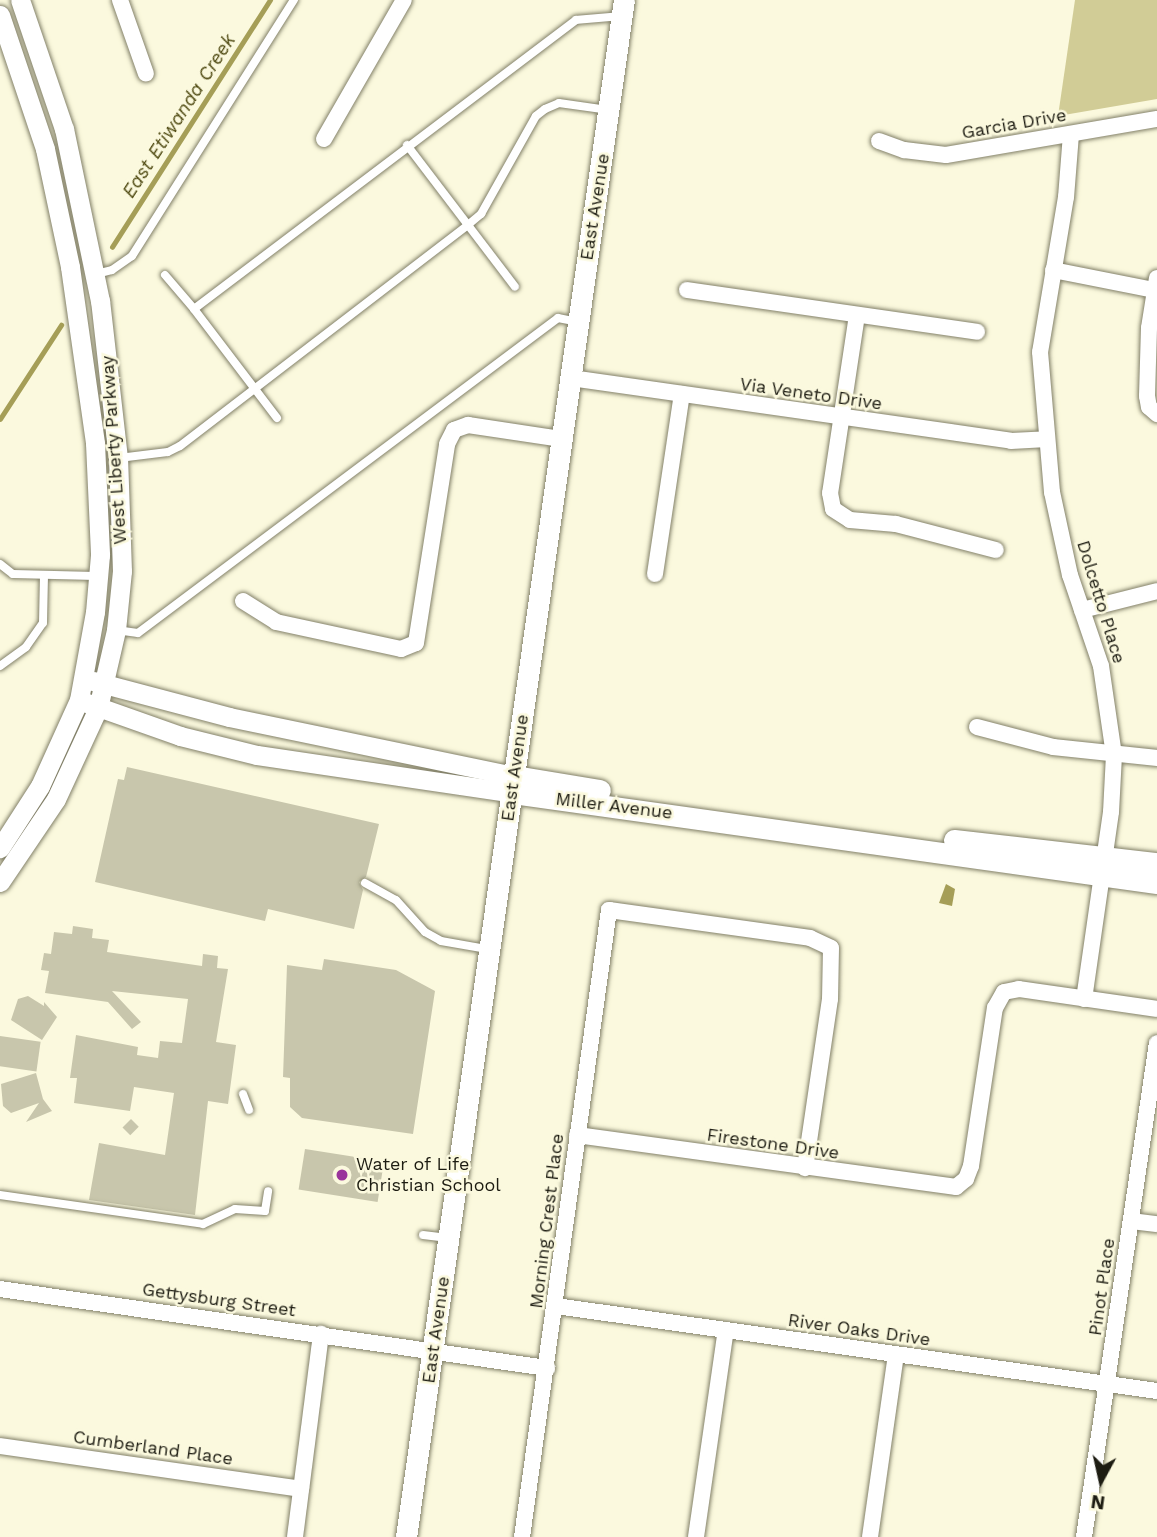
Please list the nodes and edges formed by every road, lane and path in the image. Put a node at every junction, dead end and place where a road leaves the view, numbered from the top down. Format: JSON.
{"nodes":[{"id":1,"x":20,"y":0,"type":"edge"},
{"id":2,"x":120,"y":0,"type":"edge"},
{"id":3,"x":294,"y":0,"type":"edge"},
{"id":4,"x":404,"y":0,"type":"edge"},
{"id":5,"x":623,"y":8,"type":"edge"},
{"id":6,"x":0,"y":15,"type":"edge"},
{"id":7,"x":146,"y":74,"type":"dead end"},
{"id":8,"x":611,"y":111,"type":"junction"},
{"id":9,"x":1157,"y":119,"type":"edge"},
{"id":10,"x":1071,"y":134,"type":"junction"},
{"id":11,"x":324,"y":139,"type":"dead end"},
{"id":12,"x":879,"y":141,"type":"dead end"},
{"id":13,"x":407,"y":145,"type":"junction"},
{"id":14,"x":469,"y":224,"type":"junction"},
{"id":15,"x":1053,"y":270,"type":"junction"},
{"id":16,"x":96,"y":274,"type":"junction"},
{"id":17,"x":165,"y":275,"type":"dead end"},
{"id":18,"x":1156,"y":284,"type":"edge"},
{"id":19,"x":514,"y":287,"type":"dead end"},
{"id":20,"x":687,"y":290,"type":"dead end"},
{"id":21,"x":194,"y":309,"type":"junction"},
{"id":22,"x":857,"y":315,"type":"junction"},
{"id":23,"x":578,"y":322,"type":"junction"},
{"id":24,"x":977,"y":332,"type":"dead end"},
{"id":25,"x":571,"y":378,"type":"junction"},
{"id":26,"x":254,"y":389,"type":"junction"},
{"id":27,"x":682,"y":394,"type":"junction"},
{"id":28,"x":1157,"y":414,"type":"edge"},
{"id":29,"x":277,"y":418,"type":"dead end"},
{"id":30,"x":841,"y":418,"type":"junction"},
{"id":31,"x":562,"y":439,"type":"junction"},
{"id":32,"x":1047,"y":439,"type":"junction"},
{"id":33,"x":95,"y":443,"type":"junction"},
{"id":34,"x":118,"y":458,"type":"junction"},
{"id":35,"x":121,"y":514,"type":"junction"},
{"id":36,"x":996,"y":550,"type":"dead end"},
{"id":37,"x":0,"y":564,"type":"edge"},
{"id":38,"x":655,"y":574,"type":"dead end"},
{"id":39,"x":44,"y":575,"type":"junction"},
{"id":40,"x":99,"y":577,"type":"junction"},
{"id":41,"x":1157,"y":591,"type":"edge"},
{"id":42,"x":243,"y":601,"type":"dead end"},
{"id":43,"x":1082,"y":610,"type":"junction"},
{"id":44,"x":116,"y":630,"type":"junction"},
{"id":45,"x":0,"y":666,"type":"edge"},
{"id":46,"x":84,"y":678,"type":"junction"},
{"id":47,"x":105,"y":684,"type":"junction"},
{"id":48,"x":79,"y":700,"type":"junction"},
{"id":49,"x":98,"y":708,"type":"junction"},
{"id":50,"x":977,"y":727,"type":"dead end"},
{"id":51,"x":1114,"y":755,"type":"junction"},
{"id":52,"x":1157,"y":758,"type":"edge"},
{"id":53,"x":514,"y":784,"type":"junction"},
{"id":54,"x":0,"y":848,"type":"edge"},
{"id":55,"x":1157,"y":863,"type":"edge"},
{"id":56,"x":1104,"y":865,"type":"junction"},
{"id":57,"x":0,"y":882,"type":"edge"},
{"id":58,"x":365,"y":883,"type":"dead end"},
{"id":59,"x":1157,"y":883,"type":"edge"},
{"id":60,"x":490,"y":950,"type":"junction"},
{"id":61,"x":1084,"y":999,"type":"junction"},
{"id":62,"x":1157,"y":1009,"type":"edge"},
{"id":63,"x":1157,"y":1043,"type":"edge"},
{"id":64,"x":243,"y":1094,"type":"dead end"},
{"id":65,"x":249,"y":1110,"type":"dead end"},
{"id":66,"x":577,"y":1135,"type":"junction"},
{"id":67,"x":805,"y":1168,"type":"junction"},
{"id":68,"x":268,"y":1191,"type":"dead end"},
{"id":69,"x":0,"y":1195,"type":"edge"},
{"id":70,"x":1131,"y":1220,"type":"junction"},
{"id":71,"x":1157,"y":1224,"type":"edge"},
{"id":72,"x":423,"y":1235,"type":"dead end"},
{"id":73,"x":449,"y":1238,"type":"junction"},
{"id":74,"x":0,"y":1289,"type":"edge"},
{"id":75,"x":556,"y":1306,"type":"junction"},
{"id":76,"x":726,"y":1330,"type":"junction"},
{"id":77,"x":321,"y":1334,"type":"junction"},
{"id":78,"x":432,"y":1352,"type":"junction"},
{"id":79,"x":896,"y":1355,"type":"junction"},
{"id":80,"x":547,"y":1368,"type":"junction"},
{"id":81,"x":1108,"y":1384,"type":"junction"},
{"id":82,"x":1157,"y":1391,"type":"edge"},
{"id":83,"x":0,"y":1446,"type":"edge"},
{"id":84,"x":301,"y":1489,"type":"junction"},
{"id":85,"x":295,"y":1537,"type":"edge"},
{"id":86,"x":406,"y":1537,"type":"edge"},
{"id":87,"x":522,"y":1537,"type":"edge"},
{"id":88,"x":696,"y":1537,"type":"edge"},
{"id":89,"x":870,"y":1537,"type":"edge"},
{"id":90,"x":1084,"y":1537,"type":"edge"}],
"edges":[{"from":1,"to":16,"type":"street","name":"West Liberty Parkway"},
{"from":2,"to":7,"type":"street"},
{"from":3,"to":16,"type":"lane"},
{"from":4,"to":11,"type":"street"},
{"from":5,"to":8,"type":"main road","name":"East Avenue"},
{"from":5,"to":13,"type":"lane"},
{"from":6,"to":33,"type":"street","name":"West Liberty Parkway"},
{"from":8,"to":14,"type":"lane"},
{"from":8,"to":23,"type":"main road","name":"East Avenue"},
{"from":9,"to":10,"type":"street","name":"Garcia Drive"},
{"from":10,"to":12,"type":"street","name":"Garcia Drive"},
{"from":10,"to":15,"type":"street","name":"Dolcetto Place"},
{"from":13,"to":14,"type":"lane"},
{"from":13,"to":21,"type":"lane"},
{"from":14,"to":19,"type":"lane"},
{"from":14,"to":26,"type":"lane"},
{"from":15,"to":18,"type":"street"},
{"from":15,"to":32,"type":"street","name":"Dolcetto Place"},
{"from":16,"to":34,"type":"street","name":"West Liberty Parkway"},
{"from":17,"to":21,"type":"lane"},
{"from":18,"to":28,"type":"street"},
{"from":20,"to":22,"type":"street"},
{"from":21,"to":26,"type":"lane"},
{"from":22,"to":24,"type":"street"},
{"from":22,"to":30,"type":"street"},
{"from":23,"to":25,"type":"main road","name":"East Avenue"},
{"from":23,"to":44,"type":"lane"},
{"from":25,"to":27,"type":"street","name":"Via Veneto Drive"},
{"from":25,"to":31,"type":"main road","name":"East Avenue"},
{"from":26,"to":29,"type":"lane"},
{"from":26,"to":34,"type":"lane"},
{"from":27,"to":30,"type":"street","name":"Via Veneto Drive"},
{"from":27,"to":38,"type":"street"},
{"from":30,"to":32,"type":"street","name":"Via Veneto Drive"},
{"from":30,"to":36,"type":"street"},
{"from":31,"to":42,"type":"street"},
{"from":31,"to":53,"type":"main road","name":"East Avenue"},
{"from":32,"to":43,"type":"street","name":"Dolcetto Place"},
{"from":33,"to":35,"type":"street"},
{"from":33,"to":40,"type":"street","name":"West Liberty Parkway"},
{"from":34,"to":35,"type":"street","name":"West Liberty Parkway"},
{"from":35,"to":44,"type":"street","name":"West Liberty Parkway"},
{"from":37,"to":39,"type":"lane"},
{"from":39,"to":40,"type":"lane"},
{"from":39,"to":45,"type":"lane"},
{"from":40,"to":46,"type":"street","name":"West Liberty Parkway"},
{"from":41,"to":43,"type":"street"},
{"from":43,"to":51,"type":"street","name":"Dolcetto Place"},
{"from":44,"to":47,"type":"street","name":"West Liberty Parkway"},
{"from":46,"to":47,"type":"street","name":"Miller Avenue"},
{"from":46,"to":48,"type":"street","name":"West Liberty Parkway"},
{"from":47,"to":49,"type":"street","name":"West Liberty Parkway"},
{"from":47,"to":53,"type":"street","name":"Miller Avenue"},
{"from":48,"to":49,"type":"street","name":"Miller Avenue"},
{"from":48,"to":54,"type":"street","name":"West Liberty Parkway"},
{"from":49,"to":53,"type":"street","name":"Miller Avenue"},
{"from":49,"to":57,"type":"street","name":"West Liberty Parkway"},
{"from":50,"to":51,"type":"street"},
{"from":51,"to":52,"type":"street"},
{"from":51,"to":56,"type":"street","name":"Dolcetto Place"},
{"from":53,"to":56,"type":"main road","name":"Miller Avenue"},
{"from":53,"to":60,"type":"main road","name":"East Avenue"},
{"from":55,"to":56,"type":"main road","name":"Miller Avenue"},
{"from":56,"to":59,"type":"main road","name":"Miller Avenue"},
{"from":56,"to":61,"type":"street","name":"Dolcetto Place"},
{"from":58,"to":60,"type":"lane"},
{"from":60,"to":73,"type":"main road","name":"East Avenue"},
{"from":61,"to":62,"type":"street"},
{"from":61,"to":67,"type":"street","name":"Firestone Drive"},
{"from":63,"to":70,"type":"street","name":"Pinot Place"},
{"from":64,"to":65,"type":"lane"},
{"from":66,"to":67,"type":"street","name":"Firestone Drive"},
{"from":66,"to":67,"type":"street","name":"Morning Crest Place"},
{"from":66,"to":75,"type":"street","name":"Morning Crest Place"},
{"from":68,"to":69,"type":"lane"},
{"from":70,"to":71,"type":"street"},
{"from":70,"to":81,"type":"street","name":"Pinot Place"},
{"from":72,"to":73,"type":"lane"},
{"from":73,"to":78,"type":"main road","name":"East Avenue"},
{"from":74,"to":77,"type":"street","name":"Gettysburg Street"},
{"from":75,"to":76,"type":"street","name":"River Oaks Drive"},
{"from":75,"to":80,"type":"street","name":"Morning Crest Place"},
{"from":76,"to":79,"type":"street","name":"River Oaks Drive"},
{"from":76,"to":88,"type":"street"},
{"from":77,"to":78,"type":"street","name":"Gettysburg Street"},
{"from":77,"to":84,"type":"street"},
{"from":78,"to":80,"type":"street","name":"Gettysburg Street"},
{"from":78,"to":86,"type":"main road","name":"East Avenue"},
{"from":79,"to":81,"type":"street","name":"River Oaks Drive"},
{"from":79,"to":89,"type":"street"},
{"from":80,"to":87,"type":"street","name":"Morning Crest Place"},
{"from":81,"to":82,"type":"street","name":"River Oaks Drive"},
{"from":81,"to":90,"type":"street","name":"Pinot Place"},
{"from":83,"to":84,"type":"street","name":"Cumberland Place"},
{"from":84,"to":85,"type":"street"}]}
